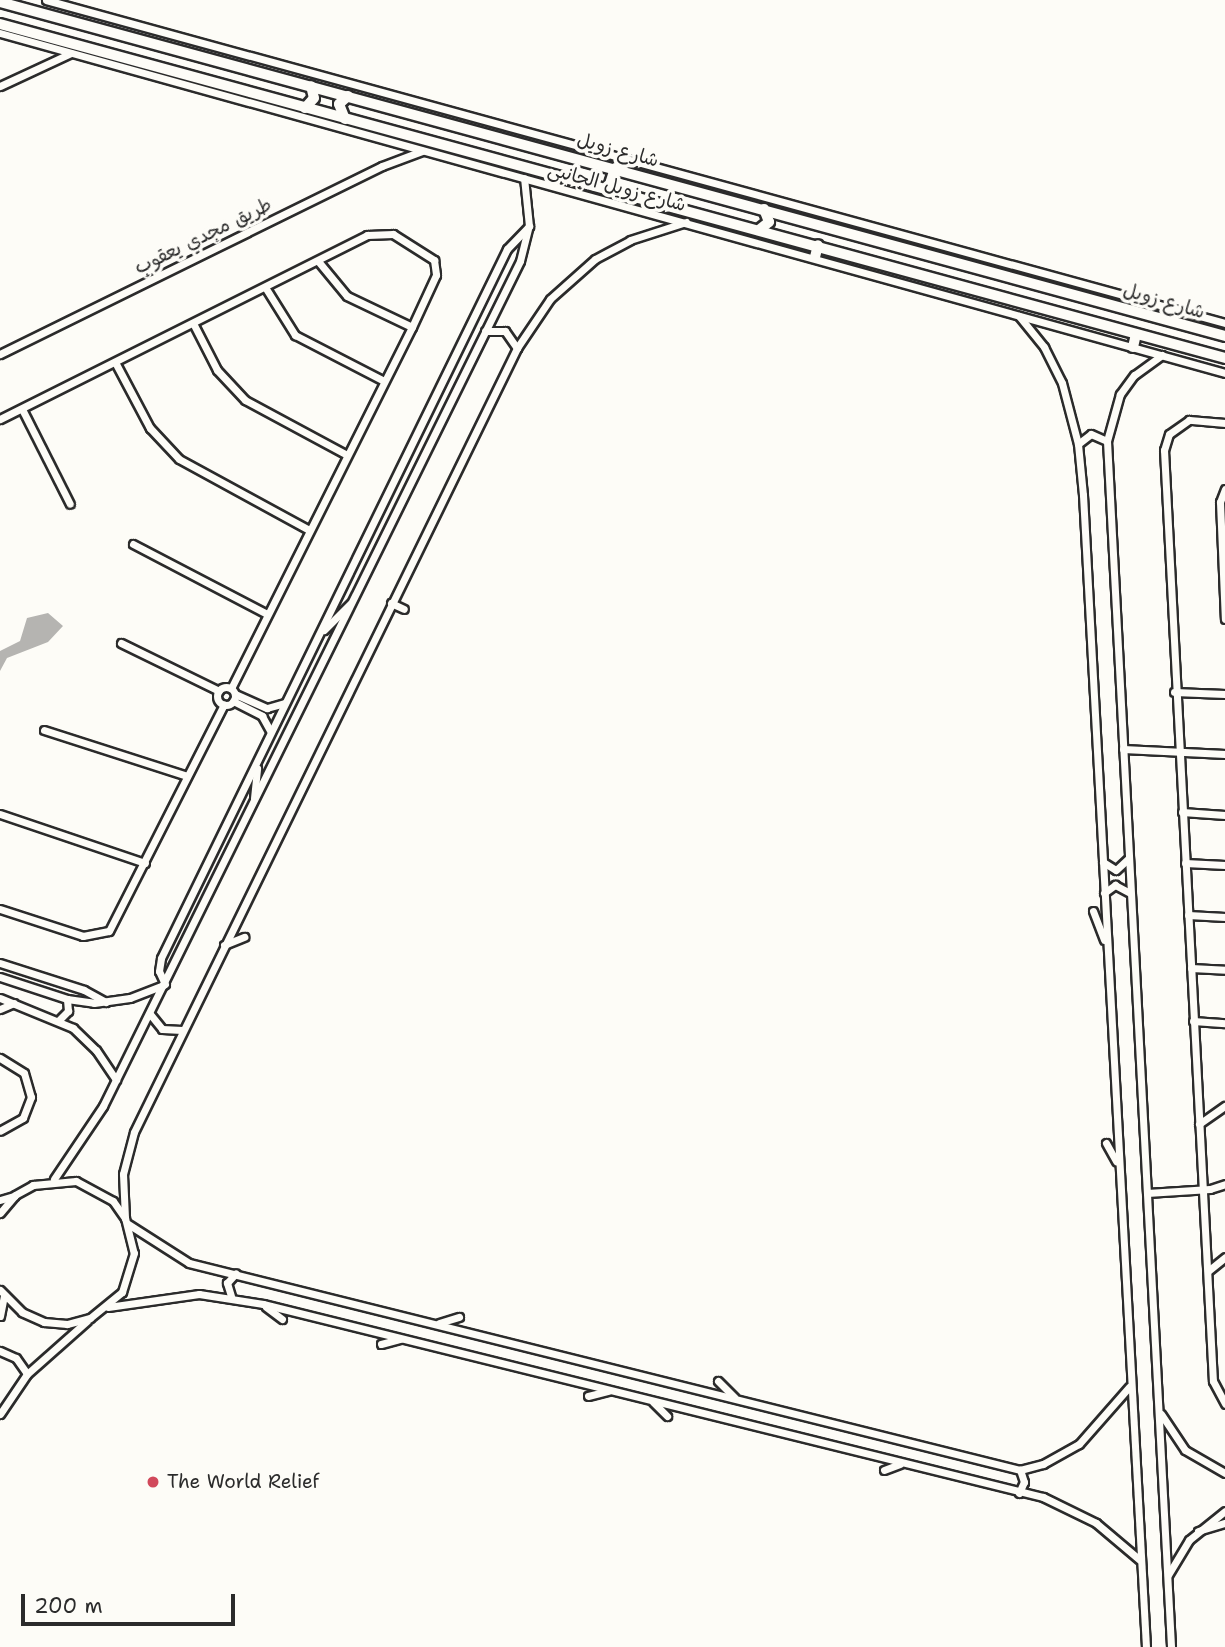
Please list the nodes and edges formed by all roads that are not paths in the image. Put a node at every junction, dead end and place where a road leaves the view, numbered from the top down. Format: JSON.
{"nodes":[{"id":1,"x":46,"y":0,"type":"edge"},
{"id":2,"x":0,"y":2,"type":"edge"},
{"id":3,"x":0,"y":24,"type":"edge"},
{"id":4,"x":153,"y":30,"type":"junction"},
{"id":5,"x":0,"y":33,"type":"edge"},
{"id":6,"x":150,"y":43,"type":"junction"},
{"id":7,"x":71,"y":52,"type":"junction"},
{"id":8,"x":140,"y":69,"type":"junction"},
{"id":9,"x":0,"y":86,"type":"edge"},
{"id":10,"x":311,"y":86,"type":"junction"},
{"id":11,"x":348,"y":96,"type":"junction"},
{"id":12,"x":305,"y":108,"type":"junction"},
{"id":13,"x":345,"y":119,"type":"junction"},
{"id":14,"x":423,"y":151,"type":"junction"},
{"id":15,"x":480,"y":161,"type":"junction"},
{"id":16,"x":614,"y":168,"type":"junction"},
{"id":17,"x":524,"y":178,"type":"junction"},
{"id":18,"x":608,"y":190,"type":"junction"},
{"id":19,"x":764,"y":209,"type":"junction"},
{"id":20,"x":714,"y":218,"type":"junction"},
{"id":21,"x":802,"y":219,"type":"junction"},
{"id":22,"x":688,"y":222,"type":"junction"},
{"id":23,"x":529,"y":226,"type":"junction"},
{"id":24,"x":710,"y":230,"type":"junction"},
{"id":25,"x":759,"y":230,"type":"junction"},
{"id":26,"x":800,"y":240,"type":"junction"},
{"id":27,"x":818,"y":245,"type":"junction"},
{"id":28,"x":815,"y":257,"type":"junction"},
{"id":29,"x":318,"y":261,"type":"junction"},
{"id":30,"x":265,"y":287,"type":"junction"},
{"id":31,"x":1019,"y":316,"type":"junction"},
{"id":32,"x":193,"y":323,"type":"junction"},
{"id":33,"x":1225,"y":323,"type":"edge"},
{"id":34,"x":412,"y":327,"type":"junction"},
{"id":35,"x":485,"y":331,"type":"junction"},
{"id":36,"x":1136,"y":334,"type":"junction"},
{"id":37,"x":1225,"y":336,"type":"edge"},
{"id":38,"x":1133,"y":347,"type":"junction"},
{"id":39,"x":517,"y":348,"type":"junction"},
{"id":40,"x":0,"y":354,"type":"edge"},
{"id":41,"x":1162,"y":355,"type":"junction"},
{"id":42,"x":1225,"y":358,"type":"edge"},
{"id":43,"x":115,"y":362,"type":"junction"},
{"id":44,"x":1225,"y":373,"type":"edge"},
{"id":45,"x":384,"y":381,"type":"junction"},
{"id":46,"x":22,"y":409,"type":"junction"},
{"id":47,"x":0,"y":419,"type":"edge"},
{"id":48,"x":1225,"y":423,"type":"edge"},
{"id":49,"x":1107,"y":442,"type":"junction"},
{"id":50,"x":1077,"y":444,"type":"junction"},
{"id":51,"x":347,"y":455,"type":"junction"},
{"id":52,"x":1225,"y":489,"type":"edge"},
{"id":53,"x":70,"y":504,"type":"dead end"},
{"id":54,"x":309,"y":530,"type":"junction"},
{"id":55,"x":134,"y":544,"type":"dead end"},
{"id":56,"x":353,"y":602,"type":"junction"},
{"id":57,"x":391,"y":603,"type":"junction"},
{"id":58,"x":404,"y":609,"type":"dead end"},
{"id":59,"x":267,"y":614,"type":"junction"},
{"id":60,"x":1225,"y":619,"type":"edge"},
{"id":61,"x":317,"y":638,"type":"junction"},
{"id":62,"x":121,"y":643,"type":"dead end"},
{"id":63,"x":219,"y":691,"type":"junction"},
{"id":64,"x":1174,"y":692,"type":"junction"},
{"id":65,"x":233,"y":694,"type":"junction"},
{"id":66,"x":1225,"y":695,"type":"edge"},
{"id":67,"x":287,"y":700,"type":"junction"},
{"id":68,"x":224,"y":704,"type":"junction"},
{"id":69,"x":1083,"y":720,"type":"dead end"},
{"id":70,"x":1094,"y":721,"type":"junction"},
{"id":71,"x":44,"y":730,"type":"dead end"},
{"id":72,"x":271,"y":732,"type":"junction"},
{"id":73,"x":1123,"y":749,"type":"junction"},
{"id":74,"x":1178,"y":752,"type":"junction"},
{"id":75,"x":261,"y":754,"type":"junction"},
{"id":76,"x":1225,"y":754,"type":"edge"},
{"id":77,"x":187,"y":776,"type":"junction"},
{"id":78,"x":254,"y":800,"type":"junction"},
{"id":79,"x":1182,"y":812,"type":"junction"},
{"id":80,"x":0,"y":814,"type":"edge"},
{"id":81,"x":1225,"y":815,"type":"edge"},
{"id":82,"x":1129,"y":858,"type":"junction"},
{"id":83,"x":1102,"y":861,"type":"junction"},
{"id":84,"x":145,"y":863,"type":"junction"},
{"id":85,"x":1185,"y":863,"type":"junction"},
{"id":86,"x":1225,"y":865,"type":"edge"},
{"id":87,"x":1130,"y":893,"type":"junction"},
{"id":88,"x":1104,"y":894,"type":"junction"},
{"id":89,"x":0,"y":909,"type":"edge"},
{"id":90,"x":1093,"y":911,"type":"dead end"},
{"id":91,"x":1188,"y":915,"type":"junction"},
{"id":92,"x":1225,"y":917,"type":"edge"},
{"id":93,"x":244,"y":937,"type":"dead end"},
{"id":94,"x":224,"y":945,"type":"junction"},
{"id":95,"x":1107,"y":947,"type":"junction"},
{"id":96,"x":0,"y":963,"type":"edge"},
{"id":97,"x":1191,"y":968,"type":"junction"},
{"id":98,"x":1225,"y":970,"type":"edge"},
{"id":99,"x":0,"y":977,"type":"edge"},
{"id":100,"x":165,"y":984,"type":"junction"},
{"id":101,"x":0,"y":998,"type":"edge"},
{"id":102,"x":67,"y":999,"type":"junction"},
{"id":103,"x":107,"y":1002,"type":"junction"},
{"id":104,"x":13,"y":1003,"type":"junction"},
{"id":105,"x":0,"y":1009,"type":"edge"},
{"id":106,"x":150,"y":1014,"type":"junction"},
{"id":107,"x":59,"y":1020,"type":"junction"},
{"id":108,"x":1194,"y":1021,"type":"junction"},
{"id":109,"x":1225,"y":1023,"type":"edge"},
{"id":110,"x":182,"y":1030,"type":"junction"},
{"id":111,"x":0,"y":1058,"type":"edge"},
{"id":112,"x":116,"y":1080,"type":"junction"},
{"id":113,"x":1225,"y":1107,"type":"edge"},
{"id":114,"x":1199,"y":1124,"type":"junction"},
{"id":115,"x":0,"y":1132,"type":"edge"},
{"id":116,"x":1106,"y":1143,"type":"dead end"},
{"id":117,"x":1118,"y":1164,"type":"junction"},
{"id":118,"x":54,"y":1179,"type":"junction"},
{"id":119,"x":1225,"y":1184,"type":"edge"},
{"id":120,"x":1203,"y":1190,"type":"junction"},
{"id":121,"x":1147,"y":1193,"type":"junction"},
{"id":122,"x":15,"y":1195,"type":"junction"},
{"id":123,"x":0,"y":1200,"type":"edge"},
{"id":124,"x":0,"y":1213,"type":"edge"},
{"id":125,"x":127,"y":1221,"type":"junction"},
{"id":126,"x":1225,"y":1257,"type":"edge"},
{"id":127,"x":1208,"y":1272,"type":"junction"},
{"id":128,"x":236,"y":1273,"type":"junction"},
{"id":129,"x":2,"y":1293,"type":"edge"},
{"id":130,"x":231,"y":1296,"type":"junction"},
{"id":131,"x":263,"y":1304,"type":"junction"},
{"id":132,"x":108,"y":1307,"type":"junction"},
{"id":133,"x":0,"y":1316,"type":"edge"},
{"id":134,"x":459,"y":1317,"type":"dead end"},
{"id":135,"x":90,"y":1318,"type":"junction"},
{"id":136,"x":282,"y":1319,"type":"dead end"},
{"id":137,"x":437,"y":1323,"type":"junction"},
{"id":138,"x":402,"y":1338,"type":"junction"},
{"id":139,"x":381,"y":1344,"type":"dead end"},
{"id":140,"x":0,"y":1351,"type":"edge"},
{"id":141,"x":27,"y":1374,"type":"junction"},
{"id":142,"x":718,"y":1381,"type":"dead end"},
{"id":143,"x":1130,"y":1386,"type":"junction"},
{"id":144,"x":610,"y":1390,"type":"junction"},
{"id":145,"x":588,"y":1396,"type":"dead end"},
{"id":146,"x":734,"y":1398,"type":"junction"},
{"id":147,"x":652,"y":1401,"type":"junction"},
{"id":148,"x":1225,"y":1404,"type":"edge"},
{"id":149,"x":1158,"y":1406,"type":"junction"},
{"id":150,"x":0,"y":1414,"type":"edge"},
{"id":151,"x":667,"y":1416,"type":"dead end"},
{"id":152,"x":901,"y":1463,"type":"junction"},
{"id":153,"x":1225,"y":1465,"type":"edge"},
{"id":154,"x":1215,"y":1469,"type":"junction"},
{"id":155,"x":884,"y":1470,"type":"dead end"},
{"id":156,"x":1020,"y":1470,"type":"junction"},
{"id":157,"x":1225,"y":1473,"type":"edge"},
{"id":158,"x":1019,"y":1493,"type":"junction"},
{"id":159,"x":1225,"y":1511,"type":"edge"},
{"id":160,"x":1225,"y":1523,"type":"edge"},
{"id":161,"x":1197,"y":1531,"type":"junction"},
{"id":162,"x":1140,"y":1560,"type":"junction"},
{"id":163,"x":1167,"y":1579,"type":"junction"},
{"id":164,"x":1146,"y":1647,"type":"edge"},
{"id":165,"x":1171,"y":1647,"type":"edge"}],
"edges":[{"from":1,"to":4,"type":"street","name":"شارع زويل الجانبى"},
{"from":2,"to":6,"type":"main road","name":"شارع زويل"},
{"from":3,"to":8,"type":"main road","name":"شارع زويل"},
{"from":4,"to":6,"type":"main road"},
{"from":4,"to":33,"type":"street","name":"شارع زويل الجانبى"},
{"from":5,"to":7,"type":"street","name":"شارع زويل الجانبى"},
{"from":6,"to":10,"type":"main road","name":"شارع زويل"},
{"from":7,"to":8,"type":"street","name":"شارع زويل الجانبى"},
{"from":7,"to":9,"type":"street"},
{"from":8,"to":12,"type":"main road","name":"شارع زويل"},
{"from":8,"to":14,"type":"street","name":"شارع زويل الجانبى"},
{"from":10,"to":11,"type":"main road","name":"شارع زويل"},
{"from":10,"to":12,"type":"main road"},
{"from":11,"to":13,"type":"main road"},
{"from":11,"to":16,"type":"main road","name":"شارع زويل"},
{"from":12,"to":13,"type":"main road","name":"شارع زويل"},
{"from":13,"to":15,"type":"main road","name":"شارع زويل"},
{"from":14,"to":15,"type":"street","name":"شارع زويل الجانبى"},
{"from":14,"to":40,"type":"street","name":"طريق مجدي يعقوب"},
{"from":15,"to":17,"type":"street","name":"شارع زويل الجانبى"},
{"from":15,"to":18,"type":"main road","name":"شارع زويل"},
{"from":16,"to":18,"type":"main road"},
{"from":16,"to":19,"type":"main road","name":"شارع زويل"},
{"from":17,"to":22,"type":"street","name":"شارع زويل الجانبى"},
{"from":17,"to":23,"type":"street"},
{"from":18,"to":20,"type":"main road","name":"شارع زويل"},
{"from":19,"to":21,"type":"main road","name":"شارع زويل"},
{"from":19,"to":25,"type":"main road"},
{"from":20,"to":24,"type":"main road"},
{"from":20,"to":25,"type":"main road","name":"شارع زويل"},
{"from":21,"to":26,"type":"main road"},
{"from":21,"to":37,"type":"main road","name":"شارع زويل"},
{"from":22,"to":24,"type":"street","name":"شارع زويل الجانبى"},
{"from":22,"to":39,"type":"street"},
{"from":23,"to":35,"type":"street"},
{"from":23,"to":61,"type":"street"},
{"from":24,"to":28,"type":"street","name":"شارع زويل الجانبى"},
{"from":25,"to":26,"type":"main road","name":"شارع زويل"},
{"from":26,"to":27,"type":"main road","name":"شارع زويل"},
{"from":27,"to":28,"type":"main road"},
{"from":27,"to":36,"type":"main road","name":"شارع زويل"},
{"from":28,"to":31,"type":"street","name":"شارع زويل الجانبى"},
{"from":29,"to":30,"type":"street"},
{"from":29,"to":34,"type":"street"},
{"from":29,"to":34,"type":"street"},
{"from":30,"to":32,"type":"street"},
{"from":30,"to":45,"type":"street"},
{"from":31,"to":38,"type":"street","name":"شارع زويل الجانبى"},
{"from":31,"to":50,"type":"street"},
{"from":32,"to":43,"type":"street"},
{"from":32,"to":51,"type":"street"},
{"from":34,"to":45,"type":"street"},
{"from":35,"to":39,"type":"street"},
{"from":35,"to":56,"type":"street"},
{"from":36,"to":38,"type":"main road"},
{"from":36,"to":42,"type":"main road","name":"شارع زويل"},
{"from":38,"to":41,"type":"street","name":"شارع زويل الجانبى"},
{"from":39,"to":57,"type":"street"},
{"from":41,"to":44,"type":"street","name":"شارع زويل الجانبى"},
{"from":41,"to":49,"type":"street"},
{"from":43,"to":46,"type":"street"},
{"from":43,"to":54,"type":"street"},
{"from":45,"to":51,"type":"street"},
{"from":46,"to":47,"type":"street"},
{"from":46,"to":53,"type":"street"},
{"from":48,"to":64,"type":"street"},
{"from":49,"to":50,"type":"street"},
{"from":49,"to":73,"type":"street"},
{"from":50,"to":70,"type":"street"},
{"from":51,"to":54,"type":"street"},
{"from":52,"to":60,"type":"street"},
{"from":54,"to":59,"type":"street"},
{"from":55,"to":59,"type":"street"},
{"from":56,"to":61,"type":"street"},
{"from":56,"to":78,"type":"street"},
{"from":57,"to":58,"type":"street"},
{"from":57,"to":94,"type":"street"},
{"from":59,"to":65,"type":"street"},
{"from":61,"to":67,"type":"street"},
{"from":62,"to":63,"type":"street"},
{"from":63,"to":65,"type":"street"},
{"from":63,"to":68,"type":"street"},
{"from":64,"to":66,"type":"street"},
{"from":64,"to":74,"type":"street"},
{"from":65,"to":67,"type":"street"},
{"from":65,"to":68,"type":"street"},
{"from":65,"to":72,"type":"street"},
{"from":67,"to":72,"type":"street"},
{"from":68,"to":77,"type":"street"},
{"from":69,"to":70,"type":"street"},
{"from":70,"to":83,"type":"street"},
{"from":71,"to":77,"type":"street"},
{"from":72,"to":75,"type":"street"},
{"from":73,"to":74,"type":"street"},
{"from":73,"to":82,"type":"street"},
{"from":74,"to":76,"type":"street"},
{"from":74,"to":79,"type":"street"},
{"from":75,"to":78,"type":"street"},
{"from":75,"to":100,"type":"street"},
{"from":77,"to":84,"type":"street"},
{"from":78,"to":100,"type":"street"},
{"from":79,"to":81,"type":"street"},
{"from":79,"to":85,"type":"street"},
{"from":80,"to":84,"type":"street"},
{"from":82,"to":83,"type":"street"},
{"from":82,"to":87,"type":"street"},
{"from":83,"to":88,"type":"street"},
{"from":84,"to":89,"type":"street"},
{"from":85,"to":86,"type":"street"},
{"from":85,"to":91,"type":"street"},
{"from":87,"to":88,"type":"street"},
{"from":87,"to":121,"type":"street"},
{"from":88,"to":95,"type":"street"},
{"from":90,"to":95,"type":"street"},
{"from":91,"to":92,"type":"street"},
{"from":91,"to":97,"type":"street"},
{"from":93,"to":94,"type":"street"},
{"from":94,"to":110,"type":"street"},
{"from":95,"to":117,"type":"street"},
{"from":96,"to":103,"type":"street"},
{"from":97,"to":98,"type":"street"},
{"from":97,"to":108,"type":"street"},
{"from":99,"to":102,"type":"street"},
{"from":100,"to":103,"type":"street"},
{"from":100,"to":106,"type":"street"},
{"from":101,"to":104,"type":"street"},
{"from":102,"to":103,"type":"street"},
{"from":102,"to":107,"type":"street"},
{"from":104,"to":105,"type":"street"},
{"from":104,"to":107,"type":"street"},
{"from":106,"to":110,"type":"street"},
{"from":106,"to":112,"type":"street"},
{"from":107,"to":112,"type":"street"},
{"from":108,"to":109,"type":"street"},
{"from":108,"to":114,"type":"street"},
{"from":110,"to":125,"type":"street"},
{"from":111,"to":115,"type":"street"},
{"from":112,"to":118,"type":"street"},
{"from":113,"to":114,"type":"street"},
{"from":114,"to":120,"type":"street"},
{"from":116,"to":117,"type":"street"},
{"from":117,"to":143,"type":"street"},
{"from":118,"to":122,"type":"street"},
{"from":118,"to":125,"type":"street"},
{"from":119,"to":120,"type":"street"},
{"from":120,"to":121,"type":"street"},
{"from":120,"to":127,"type":"street"},
{"from":121,"to":149,"type":"street"},
{"from":122,"to":123,"type":"street"},
{"from":122,"to":124,"type":"street"},
{"from":125,"to":128,"type":"street"},
{"from":125,"to":132,"type":"street"},
{"from":126,"to":127,"type":"street"},
{"from":127,"to":148,"type":"street"},
{"from":128,"to":130,"type":"street"},
{"from":128,"to":137,"type":"street"},
{"from":129,"to":133,"type":"street"},
{"from":129,"to":135,"type":"street"},
{"from":130,"to":131,"type":"street"},
{"from":130,"to":132,"type":"street"},
{"from":131,"to":136,"type":"street"},
{"from":131,"to":138,"type":"street"},
{"from":132,"to":135,"type":"street"},
{"from":134,"to":137,"type":"street"},
{"from":135,"to":141,"type":"street"},
{"from":137,"to":146,"type":"street"},
{"from":138,"to":139,"type":"street"},
{"from":138,"to":144,"type":"street"},
{"from":140,"to":141,"type":"street"},
{"from":141,"to":150,"type":"street"},
{"from":142,"to":146,"type":"street"},
{"from":143,"to":156,"type":"street"},
{"from":143,"to":162,"type":"street"},
{"from":144,"to":145,"type":"street"},
{"from":144,"to":147,"type":"street"},
{"from":146,"to":156,"type":"street"},
{"from":147,"to":151,"type":"street"},
{"from":147,"to":152,"type":"street"},
{"from":149,"to":154,"type":"street"},
{"from":149,"to":163,"type":"street"},
{"from":152,"to":155,"type":"street"},
{"from":152,"to":158,"type":"street"},
{"from":153,"to":154,"type":"street"},
{"from":154,"to":157,"type":"street"},
{"from":156,"to":158,"type":"street"},
{"from":158,"to":162,"type":"street"},
{"from":159,"to":161,"type":"street"},
{"from":160,"to":161,"type":"street"},
{"from":161,"to":163,"type":"street"},
{"from":162,"to":164,"type":"street"},
{"from":163,"to":165,"type":"street"}]}
